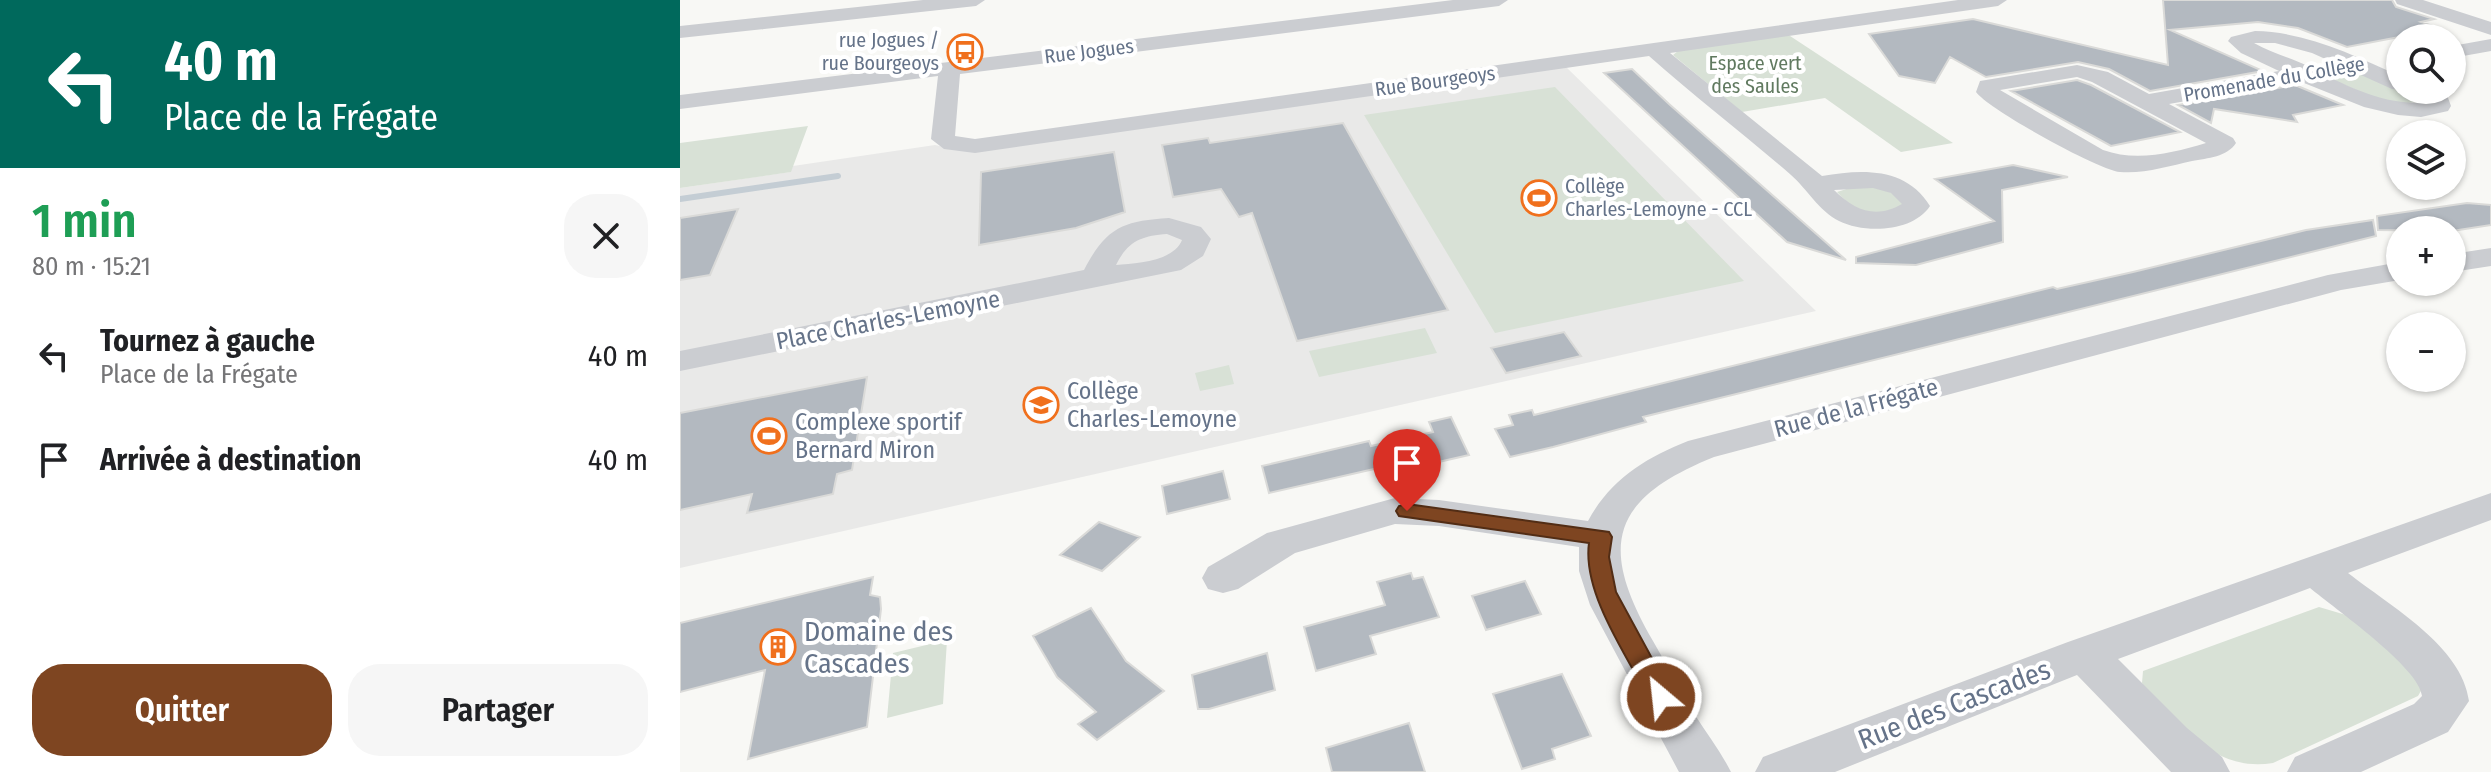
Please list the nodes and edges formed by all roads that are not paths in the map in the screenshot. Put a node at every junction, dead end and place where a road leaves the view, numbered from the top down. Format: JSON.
{"nodes":[{"id":1,"x":976,"y":0,"type":"edge"},
{"id":2,"x":1998,"y":0,"type":"edge"},
{"id":3,"x":2404,"y":0,"type":"edge"},
{"id":4,"x":1484,"y":1,"type":"edge"},
{"id":5,"x":809,"y":9,"type":"edge"},
{"id":6,"x":680,"y":32,"type":"edge"},
{"id":7,"x":2491,"y":32,"type":"edge"},
{"id":8,"x":2466,"y":38,"type":"edge"},
{"id":9,"x":2491,"y":45,"type":"edge"},
{"id":10,"x":1653,"y":49,"type":"junction"},
{"id":11,"x":2466,"y":49,"type":"edge"},
{"id":12,"x":2386,"y":58,"type":"edge"},
{"id":13,"x":2353,"y":64,"type":"junction"},
{"id":14,"x":950,"y":68,"type":"junction"},
{"id":15,"x":2304,"y":73,"type":"junction"},
{"id":16,"x":2386,"y":78,"type":"edge"},
{"id":17,"x":2149,"y":101,"type":"junction"},
{"id":18,"x":680,"y":102,"type":"edge"},
{"id":19,"x":2440,"y":104,"type":"edge"},
{"id":20,"x":1817,"y":185,"type":"dead end"},
{"id":21,"x":2491,"y":257,"type":"edge"},
{"id":22,"x":2466,"y":261,"type":"edge"},
{"id":23,"x":2386,"y":274,"type":"edge"},
{"id":24,"x":1095,"y":277,"type":"dead end"},
{"id":25,"x":680,"y":361,"type":"edge"},
{"id":26,"x":2491,"y":506,"type":"edge"},
{"id":27,"x":1601,"y":537,"type":"junction"},
{"id":28,"x":2316,"y":570,"type":"junction"},
{"id":29,"x":1223,"y":578,"type":"dead end"},
{"id":30,"x":2084,"y":654,"type":"junction"},
{"id":31,"x":1706,"y":772,"type":"edge"},
{"id":32,"x":1780,"y":772,"type":"edge"},
{"id":33,"x":2205,"y":772,"type":"edge"},
{"id":34,"x":2312,"y":772,"type":"edge"}],
"edges":[{"from":1,"to":5,"type":"street"},
{"from":2,"to":10,"type":"street","name":"Rue Bourgeoys"},
{"from":3,"to":7,"type":"street"},
{"from":4,"to":14,"type":"street","name":"Rue Jogues"},
{"from":5,"to":6,"type":"street"},
{"from":7,"to":8,"type":"street"},
{"from":9,"to":11,"type":"street"},
{"from":10,"to":14,"type":"street","name":"Rue Bourgeoys"},
{"from":10,"to":20,"type":"street"},
{"from":12,"to":13,"type":"street","name":"Promenade du Collège"},
{"from":13,"to":15,"type":"street","name":"Promenade du Collège"},
{"from":13,"to":15,"type":"street"},
{"from":13,"to":16,"type":"street"},
{"from":14,"to":18,"type":"street","name":"Rue Jogues"},
{"from":15,"to":17,"type":"street","name":"Promenade du Collège"},
{"from":15,"to":19,"type":"street"},
{"from":17,"to":17,"type":"street","name":"Promenade du Collège"},
{"from":21,"to":22,"type":"street"},
{"from":23,"to":27,"type":"street","name":"Rue de la Frégate"},
{"from":24,"to":25,"type":"street","name":"Place Charles-Lemoyne"},
{"from":26,"to":28,"type":"street","name":"Rue des Cascades"},
{"from":27,"to":29,"type":"street"},
{"from":27,"to":31,"type":"street","name":"Rue de la Frégate"},
{"from":28,"to":30,"type":"street","name":"Rue des Cascades"},
{"from":28,"to":34,"type":"street"},
{"from":30,"to":32,"type":"street","name":"Rue des Cascades"},
{"from":30,"to":33,"type":"street"}]}
